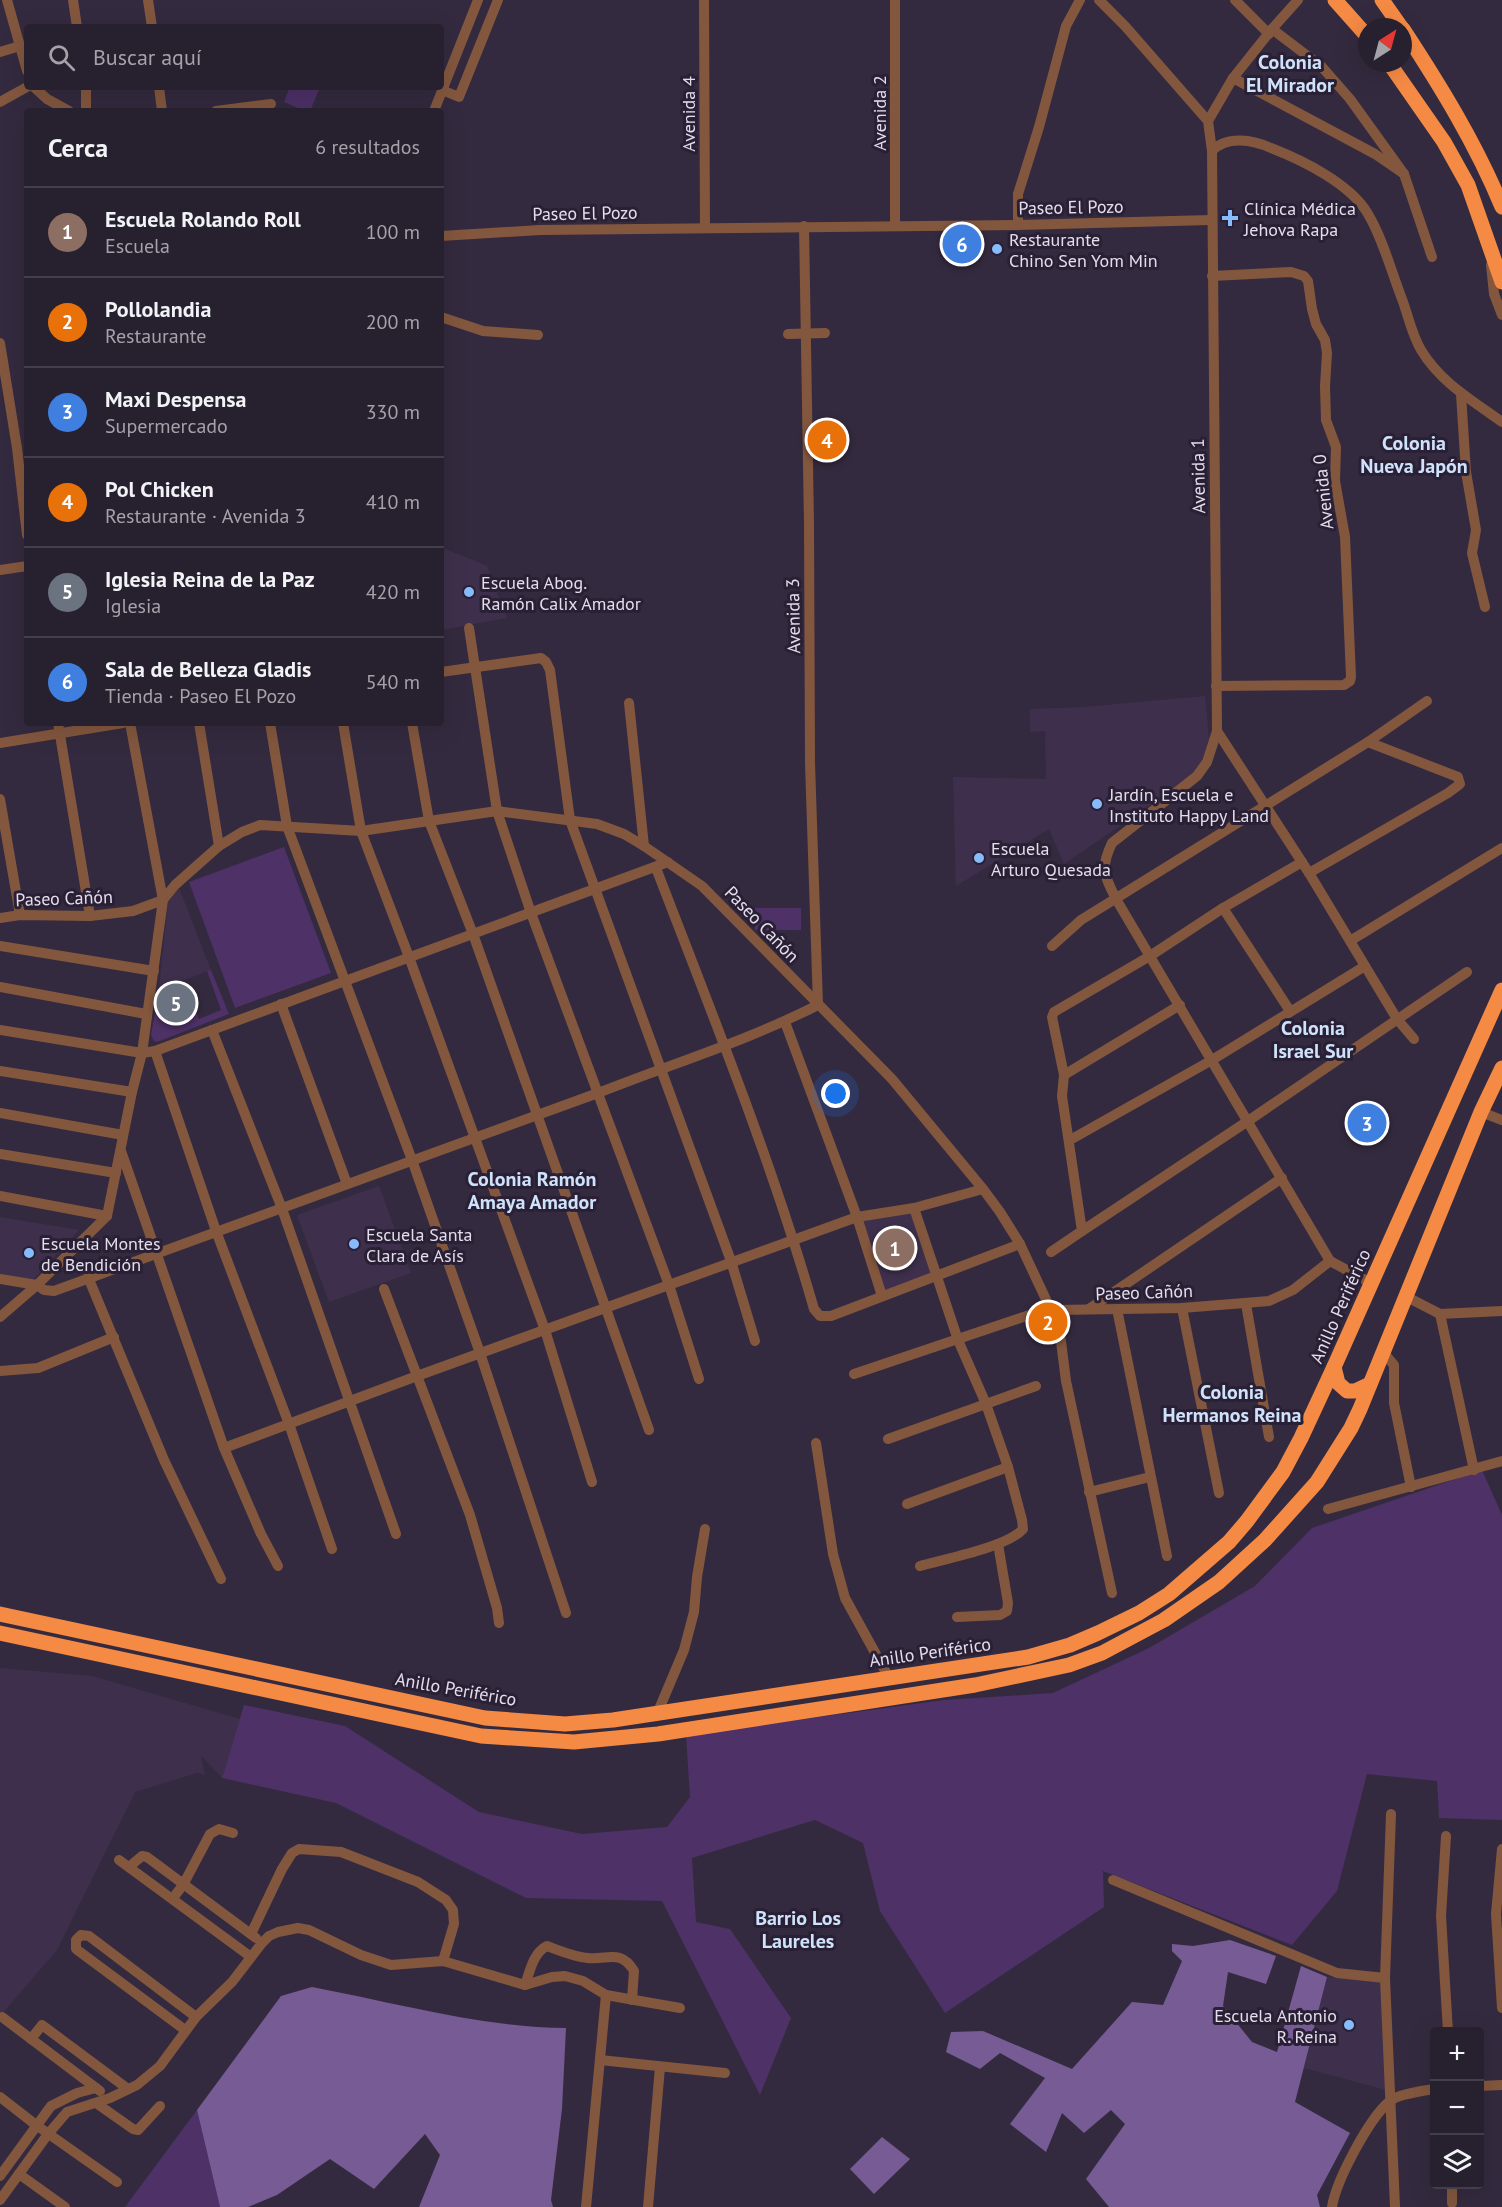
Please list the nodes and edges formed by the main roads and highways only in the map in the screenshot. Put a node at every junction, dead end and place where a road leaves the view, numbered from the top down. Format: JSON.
{"nodes":[{"id":1,"x":1335,"y":0,"type":"edge"},
{"id":2,"x":1382,"y":0,"type":"edge"},
{"id":3,"x":1395,"y":18,"type":"edge"},
{"id":4,"x":1358,"y":26,"type":"edge"},
{"id":5,"x":1412,"y":43,"type":"edge"},
{"id":6,"x":1395,"y":72,"type":"edge"},
{"id":7,"x":1502,"y":207,"type":"edge"},
{"id":8,"x":1502,"y":282,"type":"edge"},
{"id":9,"x":1502,"y":990,"type":"edge"},
{"id":10,"x":1495,"y":1022,"type":"edge"},
{"id":11,"x":1502,"y":1068,"type":"edge"},
{"id":12,"x":1334,"y":1367,"type":"junction"},
{"id":13,"x":1370,"y":1384,"type":"junction"},
{"id":14,"x":0,"y":1614,"type":"edge"},
{"id":15,"x":0,"y":1632,"type":"edge"}],
"edges":[{"from":1,"to":4,"type":"highway"},
{"from":2,"to":3,"type":"highway"},
{"from":5,"to":7,"type":"highway"},
{"from":6,"to":8,"type":"highway"},
{"from":9,"to":10,"type":"highway","name":"Anillo Periférico"},
{"from":10,"to":12,"type":"highway","name":"Anillo Periférico"},
{"from":11,"to":13,"type":"highway"},
{"from":12,"to":13,"type":"highway"},
{"from":12,"to":14,"type":"highway","name":"Anillo Periférico"},
{"from":13,"to":15,"type":"highway"}]}
